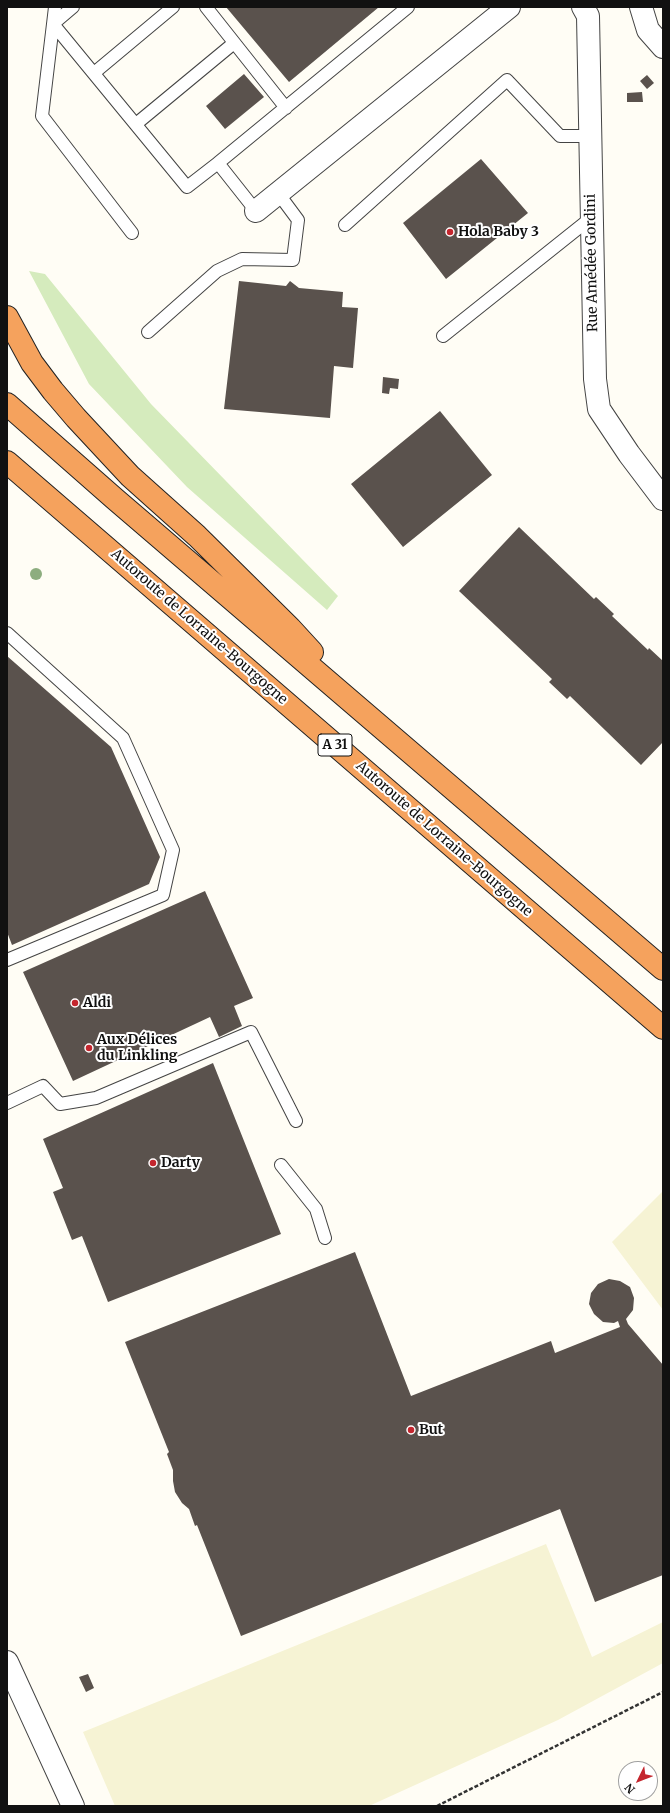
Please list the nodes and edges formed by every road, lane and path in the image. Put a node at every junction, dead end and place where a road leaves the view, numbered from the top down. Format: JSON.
{"nodes":[{"id":1,"x":55,"y":7,"type":"edge"},
{"id":2,"x":73,"y":7,"type":"edge"},
{"id":3,"x":173,"y":7,"type":"edge"},
{"id":4,"x":206,"y":7,"type":"edge"},
{"id":5,"x":408,"y":7,"type":"edge"},
{"id":6,"x":509,"y":7,"type":"edge"},
{"id":7,"x":583,"y":7,"type":"edge"},
{"id":8,"x":641,"y":7,"type":"edge"},
{"id":9,"x":53,"y":24,"type":"junction"},
{"id":10,"x":234,"y":43,"type":"junction"},
{"id":11,"x":663,"y":47,"type":"edge"},
{"id":12,"x":94,"y":73,"type":"junction"},
{"id":13,"x":286,"y":108,"type":"junction"},
{"id":14,"x":136,"y":124,"type":"junction"},
{"id":15,"x":590,"y":136,"type":"junction"},
{"id":16,"x":218,"y":163,"type":"junction"},
{"id":17,"x":278,"y":193,"type":"junction"},
{"id":18,"x":256,"y":211,"type":"joint"},
{"id":19,"x":591,"y":218,"type":"junction"},
{"id":20,"x":345,"y":225,"type":"dead end"},
{"id":21,"x":132,"y":233,"type":"dead end"},
{"id":22,"x":7,"y":317,"type":"edge"},
{"id":23,"x":148,"y":332,"type":"dead end"},
{"id":24,"x":443,"y":336,"type":"dead end"},
{"id":25,"x":7,"y":404,"type":"edge"},
{"id":26,"x":7,"y":462,"type":"edge"},
{"id":27,"x":663,"y":499,"type":"edge"},
{"id":28,"x":7,"y":633,"type":"edge"},
{"id":29,"x":376,"y":723,"type":"junction"},
{"id":30,"x":7,"y":960,"type":"edge"},
{"id":31,"x":663,"y":969,"type":"edge"},
{"id":32,"x":663,"y":1028,"type":"edge"},
{"id":33,"x":7,"y":1103,"type":"edge"},
{"id":34,"x":296,"y":1121,"type":"dead end"},
{"id":35,"x":281,"y":1165,"type":"dead end"},
{"id":36,"x":325,"y":1238,"type":"dead end"},
{"id":37,"x":7,"y":1662,"type":"edge"},
{"id":38,"x":663,"y":1692,"type":"edge"},
{"id":39,"x":72,"y":1806,"type":"edge"},
{"id":40,"x":437,"y":1806,"type":"edge"}],
"edges":[{"from":1,"to":9,"type":"lane"},
{"from":2,"to":9,"type":"lane"},
{"from":3,"to":12,"type":"lane"},
{"from":4,"to":10,"type":"lane"},
{"from":5,"to":13,"type":"lane"},
{"from":6,"to":17,"type":"street"},
{"from":7,"to":15,"type":"street","name":"Rue Amédée Gordini"},
{"from":8,"to":11,"type":"street"},
{"from":9,"to":12,"type":"lane"},
{"from":9,"to":21,"type":"lane"},
{"from":10,"to":13,"type":"lane"},
{"from":10,"to":14,"type":"lane"},
{"from":12,"to":14,"type":"lane"},
{"from":13,"to":16,"type":"lane"},
{"from":14,"to":16,"type":"lane"},
{"from":15,"to":19,"type":"street","name":"Rue Amédée Gordini"},
{"from":15,"to":20,"type":"lane"},
{"from":16,"to":18,"type":"lane"},
{"from":17,"to":18,"type":"street"},
{"from":17,"to":23,"type":"lane"},
{"from":19,"to":24,"type":"lane"},
{"from":19,"to":27,"type":"street","name":"Rue Amédée Gordini"},
{"from":22,"to":29,"type":"highway"},
{"from":25,"to":29,"type":"highway"},
{"from":26,"to":32,"type":"highway","name":"Autoroute de Lorraine-Bourgogne","number":"A 31"},
{"from":28,"to":30,"type":"lane"},
{"from":29,"to":31,"type":"highway"},
{"from":33,"to":34,"type":"lane"},
{"from":35,"to":36,"type":"lane"},
{"from":37,"to":39,"type":"street"},
{"from":38,"to":40,"type":"path"}]}
